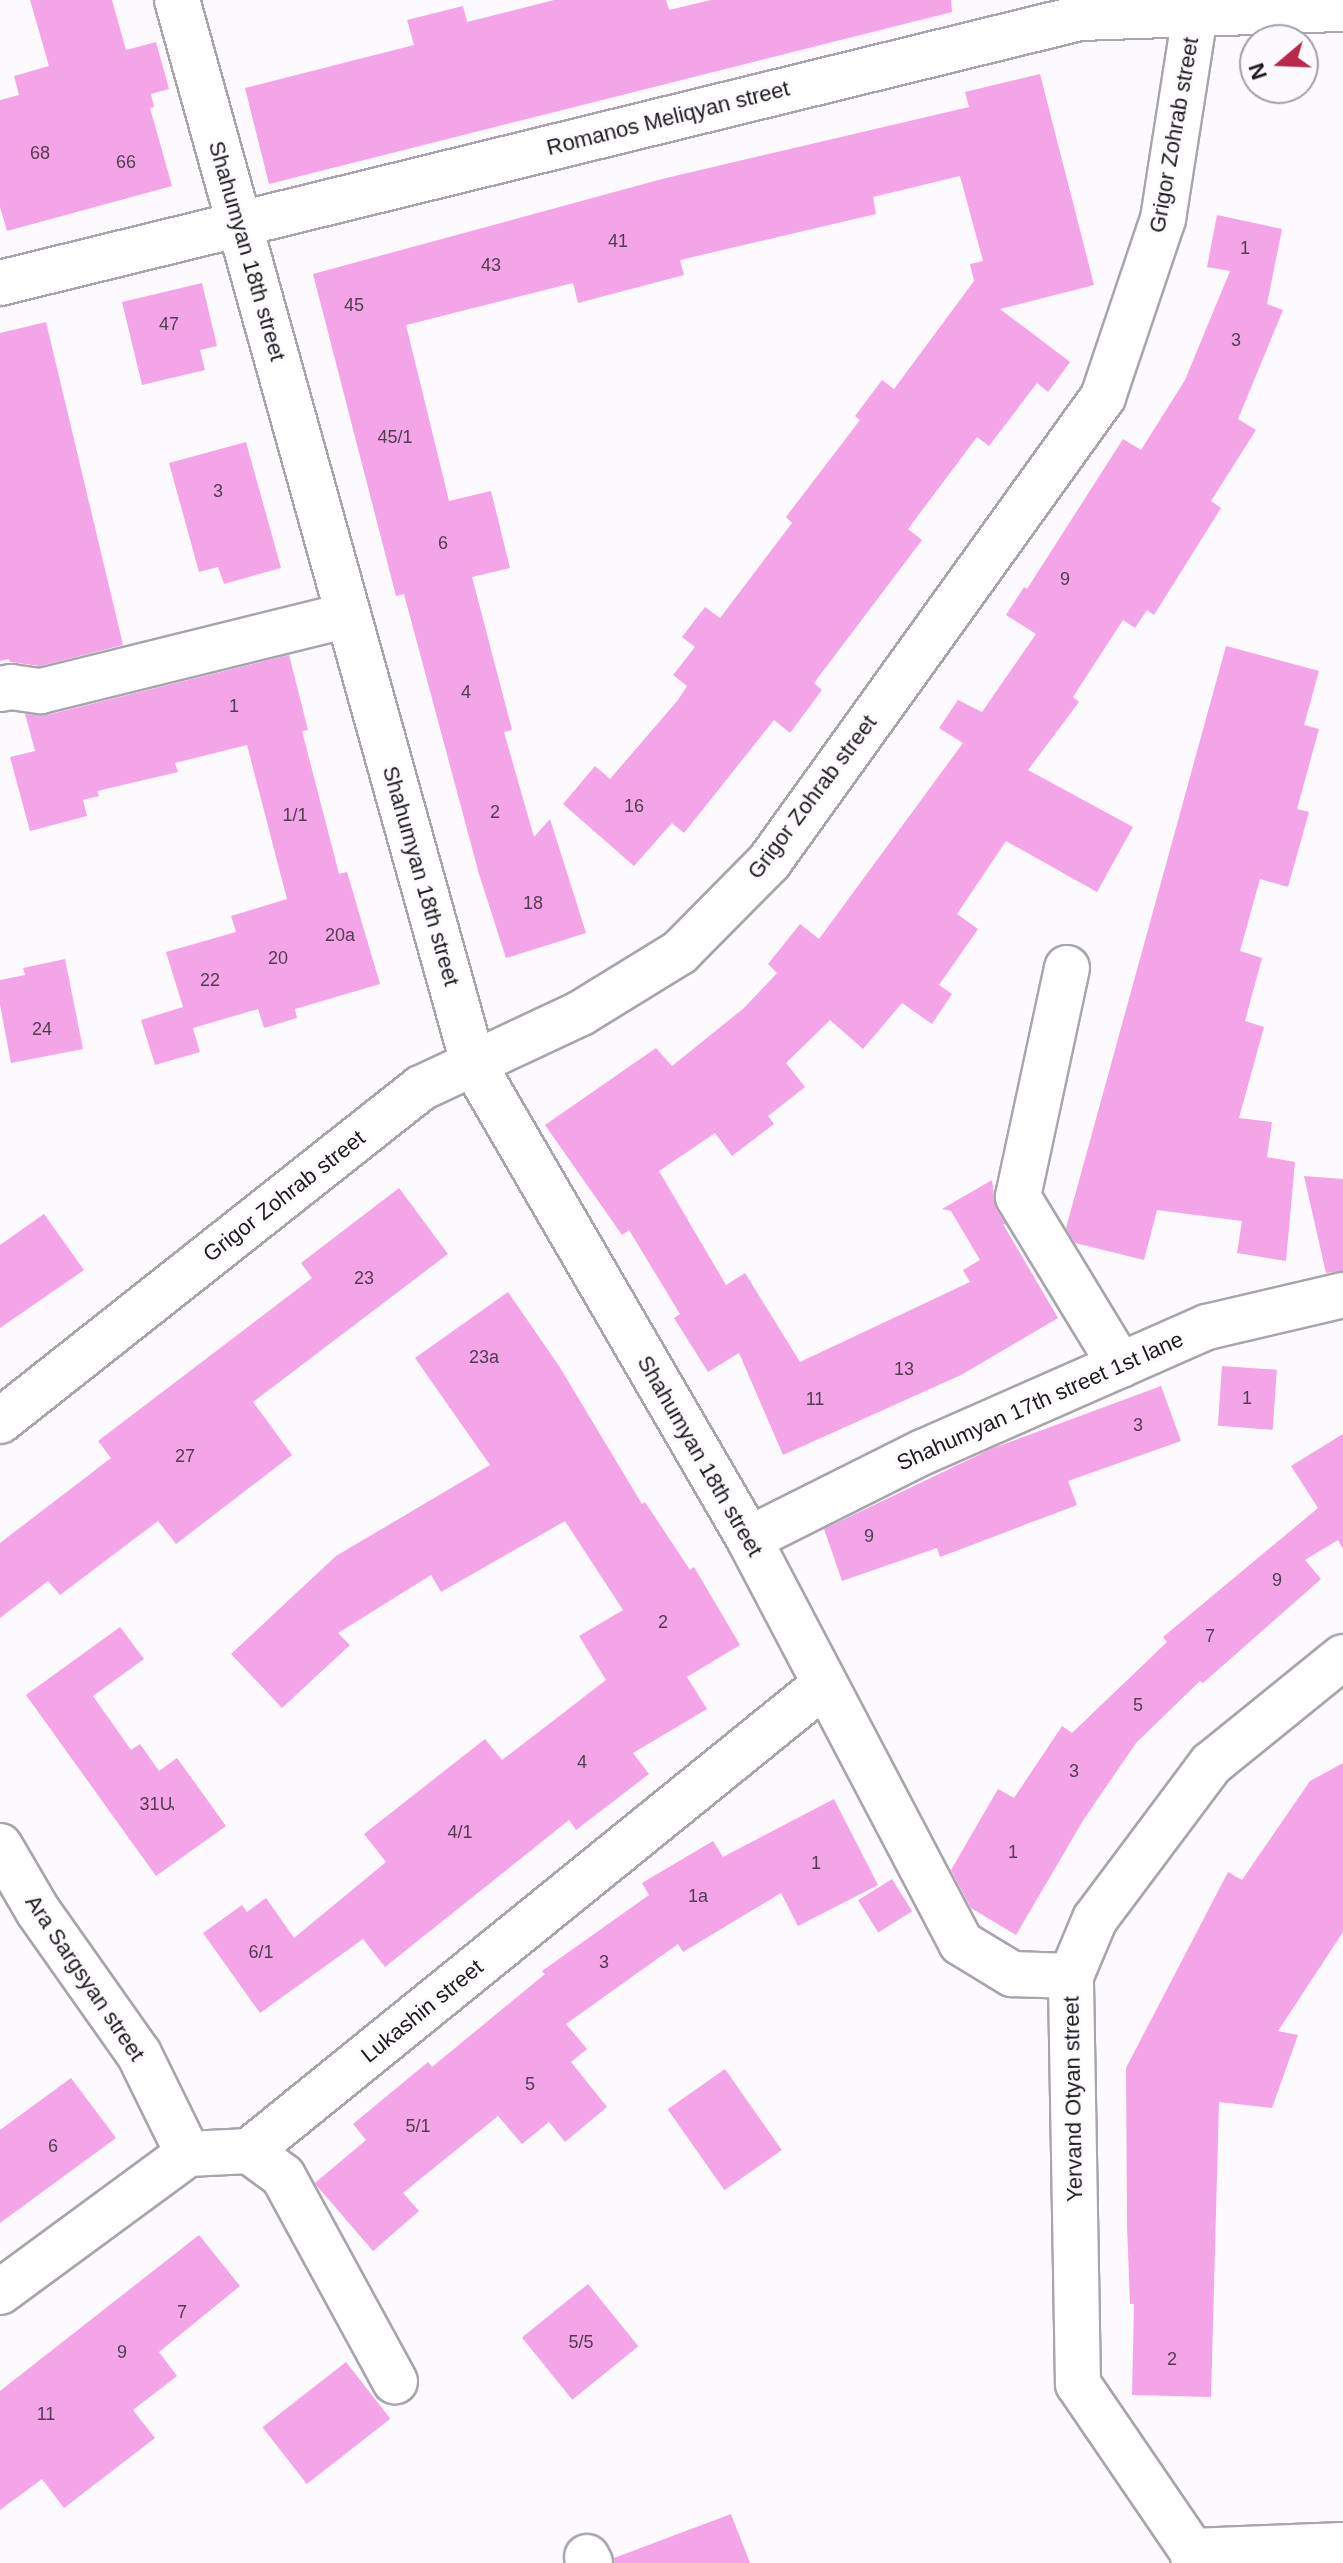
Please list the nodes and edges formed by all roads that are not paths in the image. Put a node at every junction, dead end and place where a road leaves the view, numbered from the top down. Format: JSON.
{"nodes":[{"id":1,"x":177,"y":0,"type":"edge"},
{"id":2,"x":1077,"y":9,"type":"edge"},
{"id":3,"x":1343,"y":9,"type":"edge"},
{"id":4,"x":1195,"y":15,"type":"junction"},
{"id":5,"x":240,"y":224,"type":"junction"},
{"id":6,"x":0,"y":283,"type":"edge"},
{"id":7,"x":348,"y":615,"type":"junction"},
{"id":8,"x":0,"y":689,"type":"edge"},
{"id":9,"x":1067,"y":968,"type":"dead end"},
{"id":10,"x":473,"y":1063,"type":"junction"},
{"id":11,"x":1343,"y":1295,"type":"edge"},
{"id":12,"x":1120,"y":1365,"type":"junction"},
{"id":13,"x":0,"y":1421,"type":"edge"},
{"id":14,"x":749,"y":1539,"type":"junction"},
{"id":15,"x":1343,"y":1657,"type":"edge"},
{"id":16,"x":824,"y":1685,"type":"junction"},
{"id":17,"x":0,"y":1846,"type":"edge"},
{"id":18,"x":1071,"y":1976,"type":"junction"},
{"id":19,"x":249,"y":2151,"type":"junction"},
{"id":20,"x":188,"y":2154,"type":"junction"},
{"id":21,"x":0,"y":2292,"type":"edge"},
{"id":22,"x":395,"y":2381,"type":"dead end"},
{"id":23,"x":1343,"y":2545,"type":"edge"},
{"id":24,"x":1193,"y":2557,"type":"edge"}],
"edges":[{"from":1,"to":5,"type":"street","name":"Shahumyan 18th street"},
{"from":2,"to":4,"type":"street","name":"Romanos Meliqyan street"},
{"from":2,"to":5,"type":"street","name":"Romanos Meliqyan street"},
{"from":3,"to":4,"type":"street","name":"Romanos Meliqyan street"},
{"from":4,"to":10,"type":"street","name":"Grigor Zohrab street"},
{"from":5,"to":6,"type":"street","name":"Romanos Meliqyan street"},
{"from":5,"to":7,"type":"street","name":"Shahumyan 18th street"},
{"from":7,"to":8,"type":"street"},
{"from":7,"to":10,"type":"street","name":"Shahumyan 18th street"},
{"from":9,"to":12,"type":"street"},
{"from":10,"to":13,"type":"street","name":"Grigor Zohrab street"},
{"from":10,"to":14,"type":"street","name":"Shahumyan 18th street"},
{"from":11,"to":12,"type":"street","name":"Shahumyan 17th street 1st lane"},
{"from":12,"to":14,"type":"street","name":"Shahumyan 17th street 1st lane"},
{"from":14,"to":16,"type":"street","name":"Shahumyan 18th street"},
{"from":15,"to":18,"type":"street","name":"Yervand Otyan street"},
{"from":16,"to":18,"type":"street","name":"Shahumyan 18th street"},
{"from":16,"to":19,"type":"street","name":"Lukashin street"},
{"from":17,"to":20,"type":"street","name":"Ara Sargsyan street"},
{"from":18,"to":24,"type":"street","name":"Yervand Otyan street"},
{"from":19,"to":20,"type":"street"},
{"from":19,"to":22,"type":"street"},
{"from":20,"to":21,"type":"street"},
{"from":23,"to":24,"type":"street"}]}
